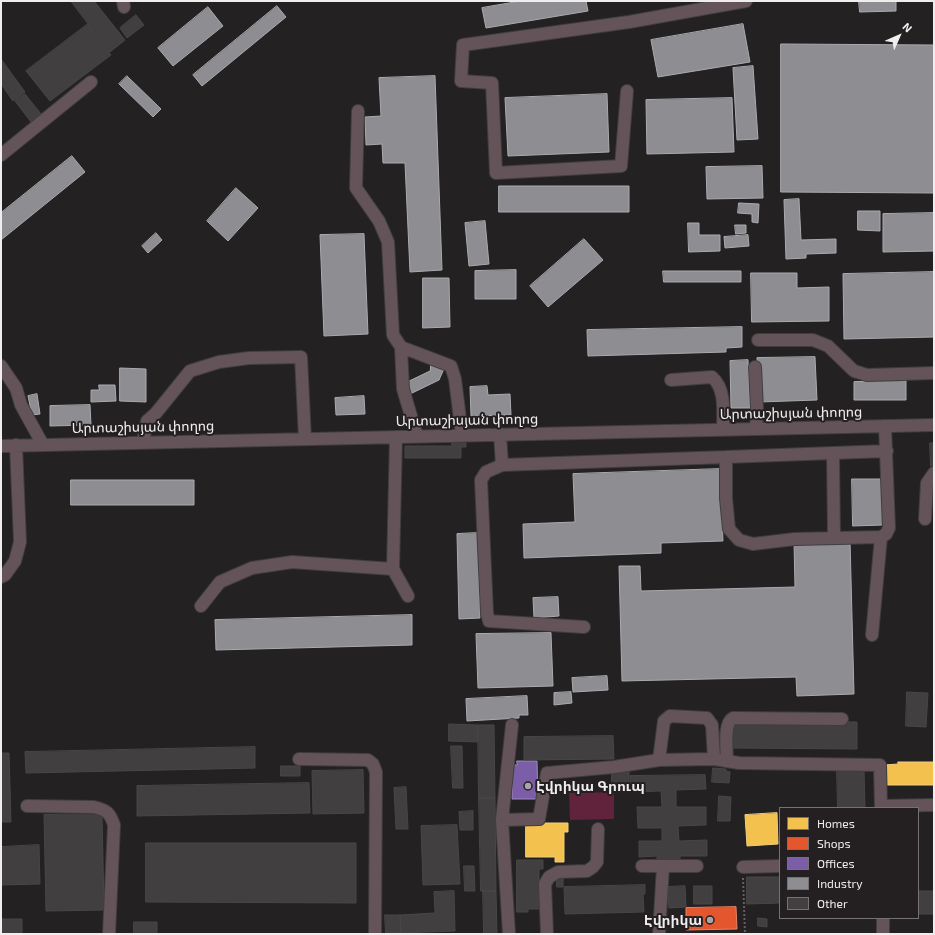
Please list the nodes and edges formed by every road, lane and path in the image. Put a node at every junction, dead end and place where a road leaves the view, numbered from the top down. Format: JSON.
{"nodes":[{"id":1,"x":746,"y":1,"type":"edge"},
{"id":2,"x":91,"y":82,"type":"dead end"},
{"id":3,"x":627,"y":92,"type":"dead end"},
{"id":4,"x":358,"y":111,"type":"dead end"},
{"id":5,"x":1,"y":155,"type":"edge"},
{"id":6,"x":758,"y":340,"type":"dead end"},
{"id":7,"x":401,"y":347,"type":"junction"},
{"id":8,"x":1,"y":366,"type":"edge"},
{"id":9,"x":755,"y":367,"type":"dead end"},
{"id":10,"x":934,"y":373,"type":"edge"},
{"id":11,"x":671,"y":380,"type":"dead end"},
{"id":12,"x":934,"y":425,"type":"edge"},
{"id":13,"x":885,"y":426,"type":"junction"},
{"id":14,"x":723,"y":429,"type":"junction"},
{"id":15,"x":756,"y":429,"type":"junction"},
{"id":16,"x":500,"y":434,"type":"junction"},
{"id":17,"x":462,"y":435,"type":"junction"},
{"id":18,"x":417,"y":436,"type":"junction"},
{"id":19,"x":396,"y":437,"type":"junction"},
{"id":20,"x":306,"y":439,"type":"junction"},
{"id":21,"x":143,"y":442,"type":"junction"},
{"id":22,"x":16,"y":445,"type":"junction"},
{"id":23,"x":43,"y":445,"type":"junction"},
{"id":24,"x":1,"y":446,"type":"edge"},
{"id":25,"x":887,"y":451,"type":"junction"},
{"id":26,"x":833,"y":453,"type":"junction"},
{"id":27,"x":726,"y":457,"type":"junction"},
{"id":28,"x":502,"y":465,"type":"junction"},
{"id":29,"x":934,"y":473,"type":"edge"},
{"id":30,"x":925,"y":519,"type":"dead end"},
{"id":31,"x":881,"y":537,"type":"junction"},
{"id":32,"x":834,"y":538,"type":"junction"},
{"id":33,"x":394,"y":569,"type":"junction"},
{"id":34,"x":1,"y":577,"type":"edge"},
{"id":35,"x":408,"y":596,"type":"dead end"},
{"id":36,"x":201,"y":606,"type":"dead end"},
{"id":37,"x":584,"y":626,"type":"dead end"},
{"id":38,"x":872,"y":635,"type":"dead end"},
{"id":39,"x":842,"y":718,"type":"dead end"},
{"id":40,"x":512,"y":725,"type":"dead end"},
{"id":41,"x":299,"y":759,"type":"dead end"},
{"id":42,"x":714,"y":759,"type":"junction"},
{"id":43,"x":659,"y":760,"type":"junction"},
{"id":44,"x":727,"y":761,"type":"junction"},
{"id":45,"x":934,"y":805,"type":"edge"},
{"id":46,"x":28,"y":806,"type":"dead end"},
{"id":47,"x":881,"y":807,"type":"edge"},
{"id":48,"x":502,"y":820,"type":"junction"},
{"id":49,"x":598,"y":829,"type":"dead end"},
{"id":50,"x":642,"y":866,"type":"dead end"},
{"id":51,"x":663,"y":866,"type":"junction"},
{"id":52,"x":697,"y":866,"type":"dead end"},
{"id":53,"x":779,"y":866,"type":"edge"},
{"id":54,"x":743,"y":867,"type":"joint"},
{"id":55,"x":883,"y":919,"type":"edge"},
{"id":56,"x":109,"y":934,"type":"edge"},
{"id":57,"x":374,"y":934,"type":"edge"},
{"id":58,"x":509,"y":934,"type":"edge"},
{"id":59,"x":547,"y":934,"type":"edge"},
{"id":60,"x":659,"y":934,"type":"edge"},
{"id":61,"x":745,"y":934,"type":"edge"},
{"id":62,"x":883,"y":934,"type":"edge"}],
"edges":[{"from":1,"to":3,"type":"street"},
{"from":2,"to":5,"type":"street"},
{"from":4,"to":7,"type":"street"},
{"from":6,"to":10,"type":"street"},
{"from":7,"to":17,"type":"street"},
{"from":7,"to":18,"type":"street"},
{"from":8,"to":23,"type":"street"},
{"from":9,"to":15,"type":"street"},
{"from":11,"to":14,"type":"street"},
{"from":12,"to":13,"type":"street","name":"Արտաշիսյան փողոց"},
{"from":13,"to":15,"type":"street","name":"Արտաշիսյան փողոց"},
{"from":13,"to":25,"type":"street"},
{"from":14,"to":15,"type":"street","name":"Արտաշիսյան փողոց"},
{"from":14,"to":16,"type":"street","name":"Արտաշիսյան փողոց"},
{"from":16,"to":17,"type":"street","name":"Արտաշիսյան փողոց"},
{"from":16,"to":28,"type":"street"},
{"from":17,"to":18,"type":"street","name":"Արտաշիսյան փողոց"},
{"from":18,"to":19,"type":"street","name":"Արտաշիսյան փողոց"},
{"from":19,"to":20,"type":"street","name":"Արտաշիսյան փողոց"},
{"from":19,"to":33,"type":"street"},
{"from":20,"to":21,"type":"street","name":"Արտաշիսյան փողոց"},
{"from":20,"to":21,"type":"street"},
{"from":21,"to":23,"type":"street","name":"Արտաշիսյան փողոց"},
{"from":22,"to":23,"type":"street","name":"Արտաշիսյան փողոց"},
{"from":22,"to":24,"type":"street","name":"Արտաշիսյան փողոց"},
{"from":22,"to":34,"type":"street"},
{"from":25,"to":26,"type":"street"},
{"from":25,"to":31,"type":"street"},
{"from":26,"to":27,"type":"street"},
{"from":26,"to":32,"type":"street"},
{"from":27,"to":28,"type":"street"},
{"from":27,"to":32,"type":"street"},
{"from":28,"to":37,"type":"street"},
{"from":29,"to":30,"type":"street"},
{"from":31,"to":32,"type":"street"},
{"from":31,"to":38,"type":"street"},
{"from":33,"to":35,"type":"street"},
{"from":33,"to":36,"type":"street"},
{"from":39,"to":44,"type":"street"},
{"from":40,"to":48,"type":"street"},
{"from":41,"to":57,"type":"street"},
{"from":42,"to":43,"type":"street"},
{"from":42,"to":43,"type":"street"},
{"from":42,"to":44,"type":"street"},
{"from":43,"to":48,"type":"street"},
{"from":44,"to":47,"type":"street"},
{"from":45,"to":47,"type":"street"},
{"from":46,"to":56,"type":"street"},
{"from":48,"to":58,"type":"street"},
{"from":49,"to":59,"type":"street"},
{"from":50,"to":51,"type":"street"},
{"from":51,"to":52,"type":"street"},
{"from":51,"to":60,"type":"street"},
{"from":53,"to":54,"type":"street"},
{"from":54,"to":61,"type":"path"},
{"from":55,"to":62,"type":"street"}]}
